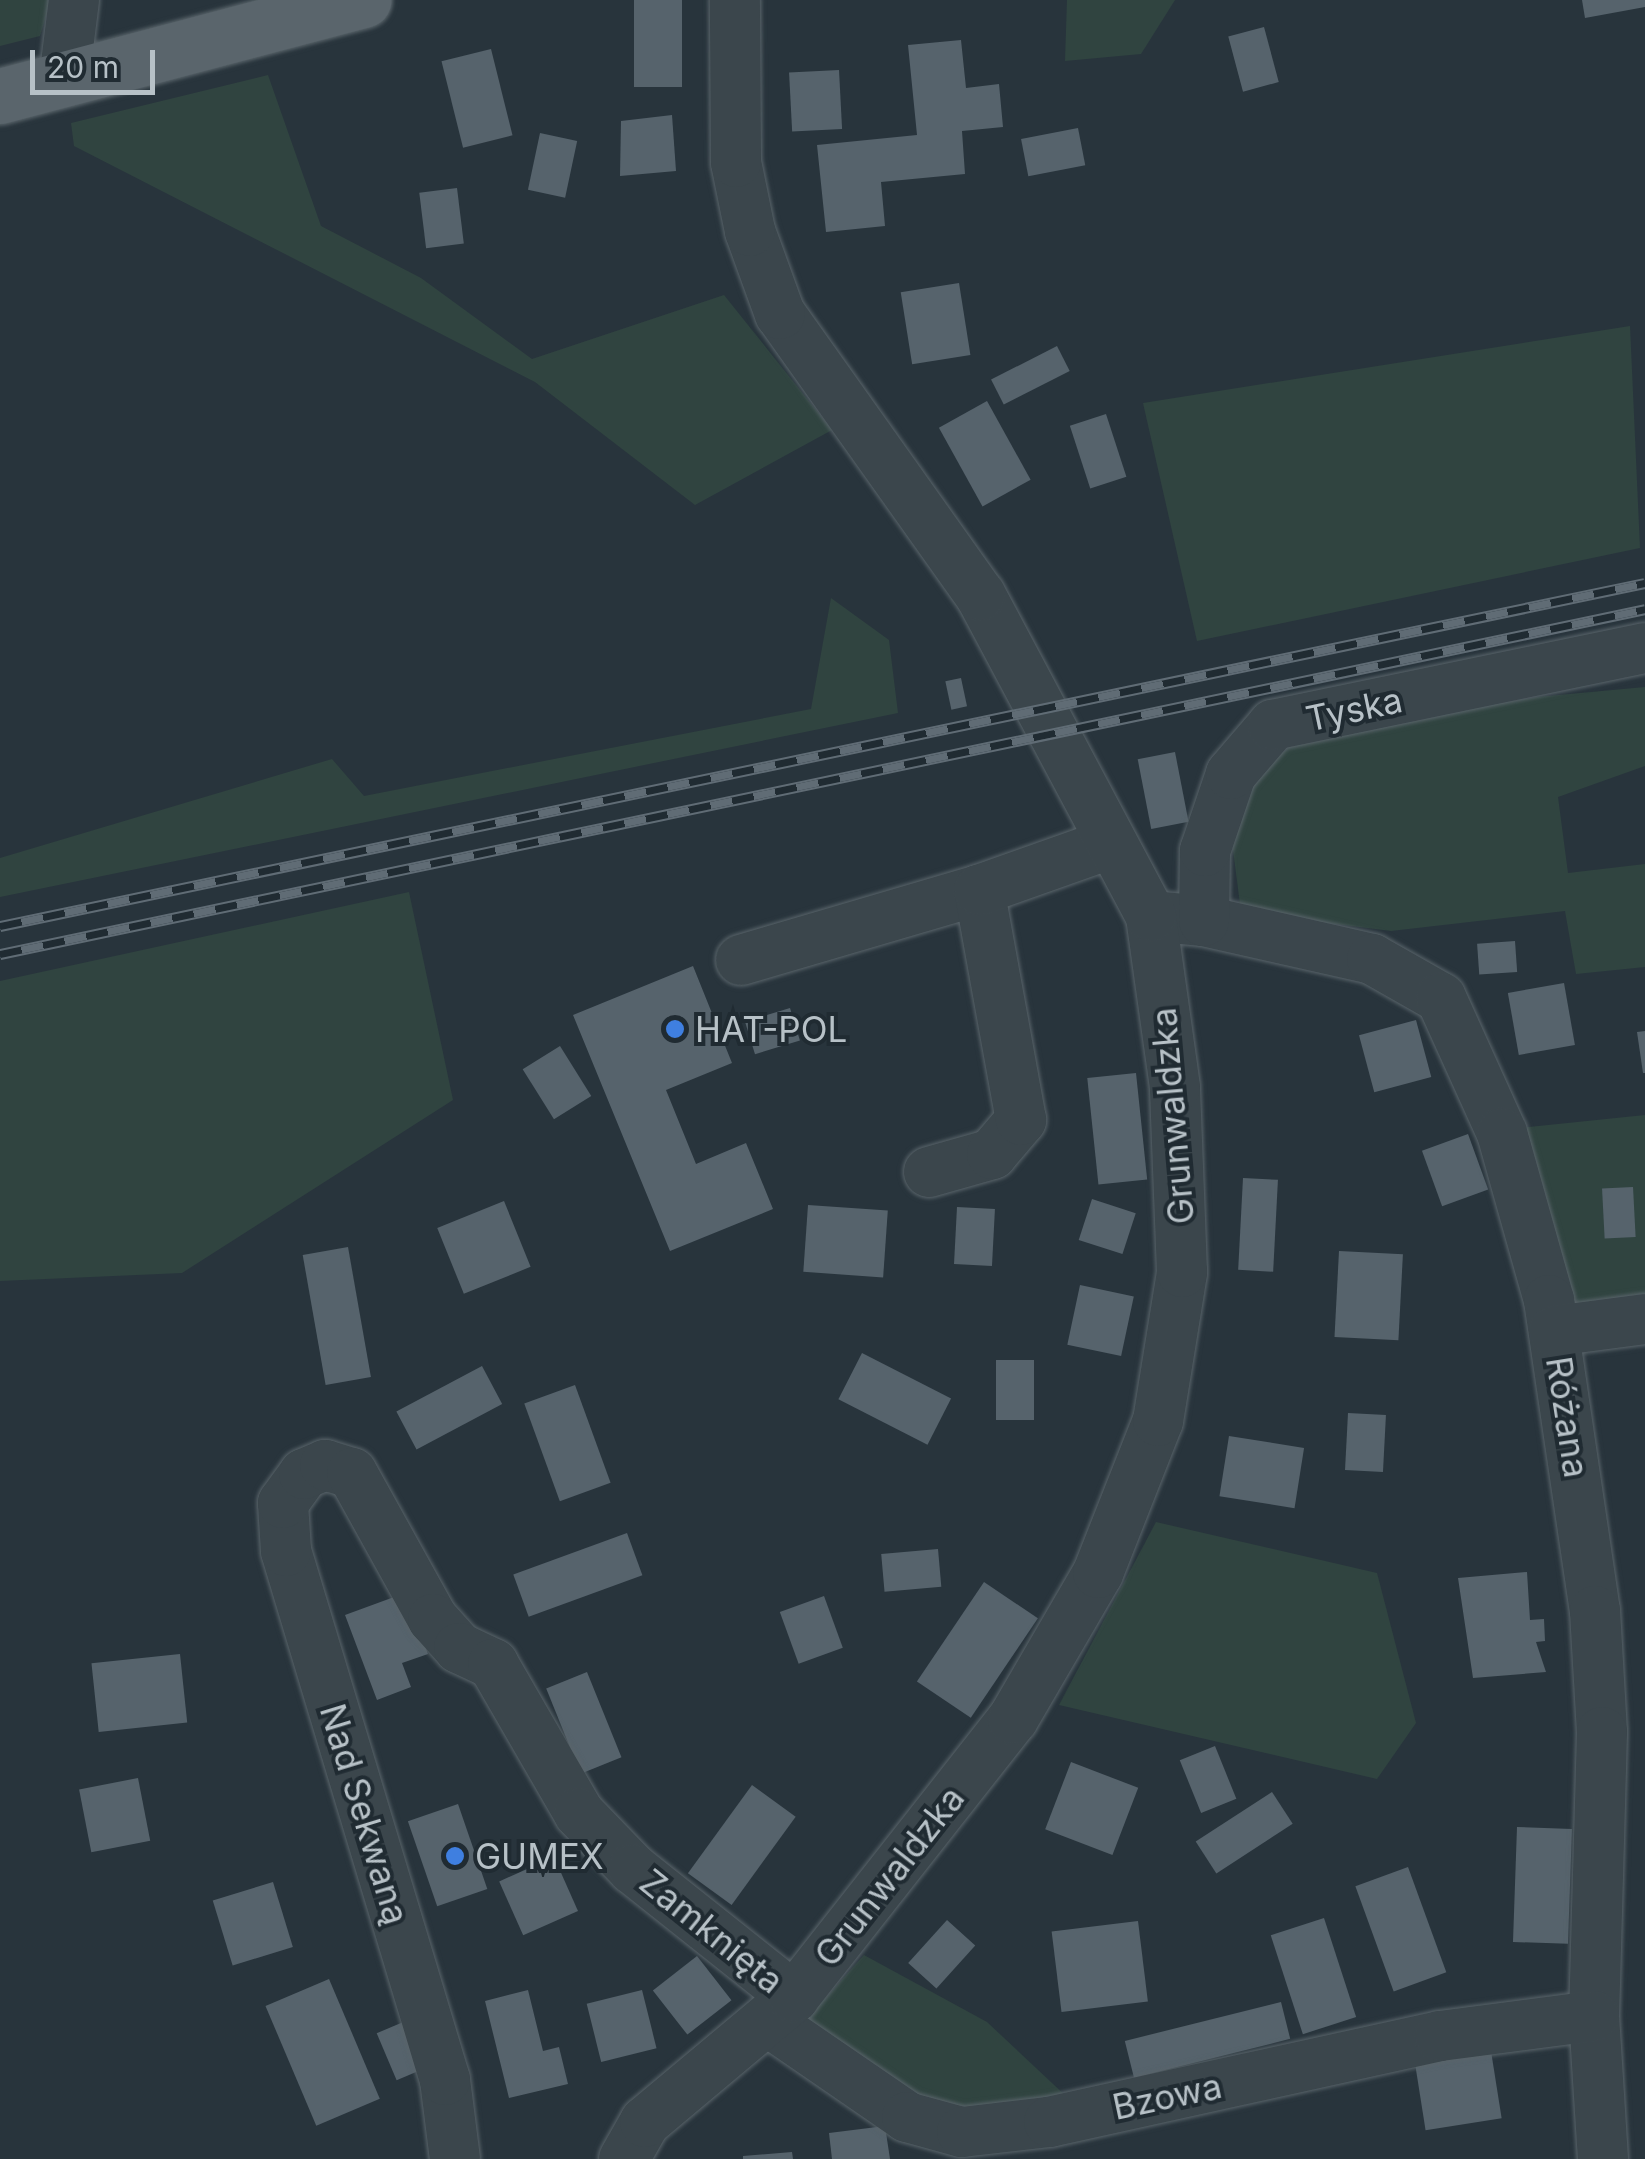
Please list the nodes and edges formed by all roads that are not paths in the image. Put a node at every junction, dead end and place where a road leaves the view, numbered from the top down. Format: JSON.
{"nodes":[{"id":1,"x":74,"y":0,"type":"edge"},
{"id":2,"x":364,"y":0,"type":"edge"},
{"id":3,"x":734,"y":0,"type":"edge"},
{"id":4,"x":64,"y":80,"type":"junction"},
{"id":5,"x":0,"y":96,"type":"edge"},
{"id":6,"x":1645,"y":648,"type":"edge"},
{"id":7,"x":1109,"y":844,"type":"junction"},
{"id":8,"x":979,"y":890,"type":"junction"},
{"id":9,"x":1151,"y":916,"type":"junction"},
{"id":10,"x":1204,"y":921,"type":"junction"},
{"id":11,"x":741,"y":960,"type":"dead end"},
{"id":12,"x":929,"y":1172,"type":"dead end"},
{"id":13,"x":1645,"y":1320,"type":"edge"},
{"id":14,"x":1554,"y":1331,"type":"junction"},
{"id":15,"x":304,"y":1474,"type":"joint"},
{"id":16,"x":782,"y":2010,"type":"junction"},
{"id":17,"x":1594,"y":2016,"type":"junction"},
{"id":18,"x":456,"y":2159,"type":"edge"},
{"id":19,"x":624,"y":2159,"type":"edge"},
{"id":20,"x":1603,"y":2159,"type":"edge"}],
"edges":[{"from":1,"to":4,"type":"street"},
{"from":2,"to":4,"type":"main road"},
{"from":3,"to":7,"type":"street","name":"Grunwaldzka"},
{"from":4,"to":5,"type":"main road"},
{"from":6,"to":10,"type":"street","name":"Tyska"},
{"from":7,"to":8,"type":"street"},
{"from":7,"to":9,"type":"street","name":"Grunwaldzka"},
{"from":8,"to":11,"type":"street"},
{"from":8,"to":12,"type":"street"},
{"from":9,"to":10,"type":"street","name":"Różana"},
{"from":9,"to":16,"type":"street","name":"Grunwaldzka"},
{"from":10,"to":14,"type":"street","name":"Różana"},
{"from":13,"to":14,"type":"street"},
{"from":14,"to":17,"type":"street","name":"Różana"},
{"from":15,"to":16,"type":"street","name":"Zamknięta"},
{"from":15,"to":18,"type":"street","name":"Nad Sekwaną"},
{"from":16,"to":17,"type":"street","name":"Bzowa"},
{"from":16,"to":19,"type":"street","name":"Grunwaldzka"},
{"from":17,"to":20,"type":"street","name":"Różana"}]}
